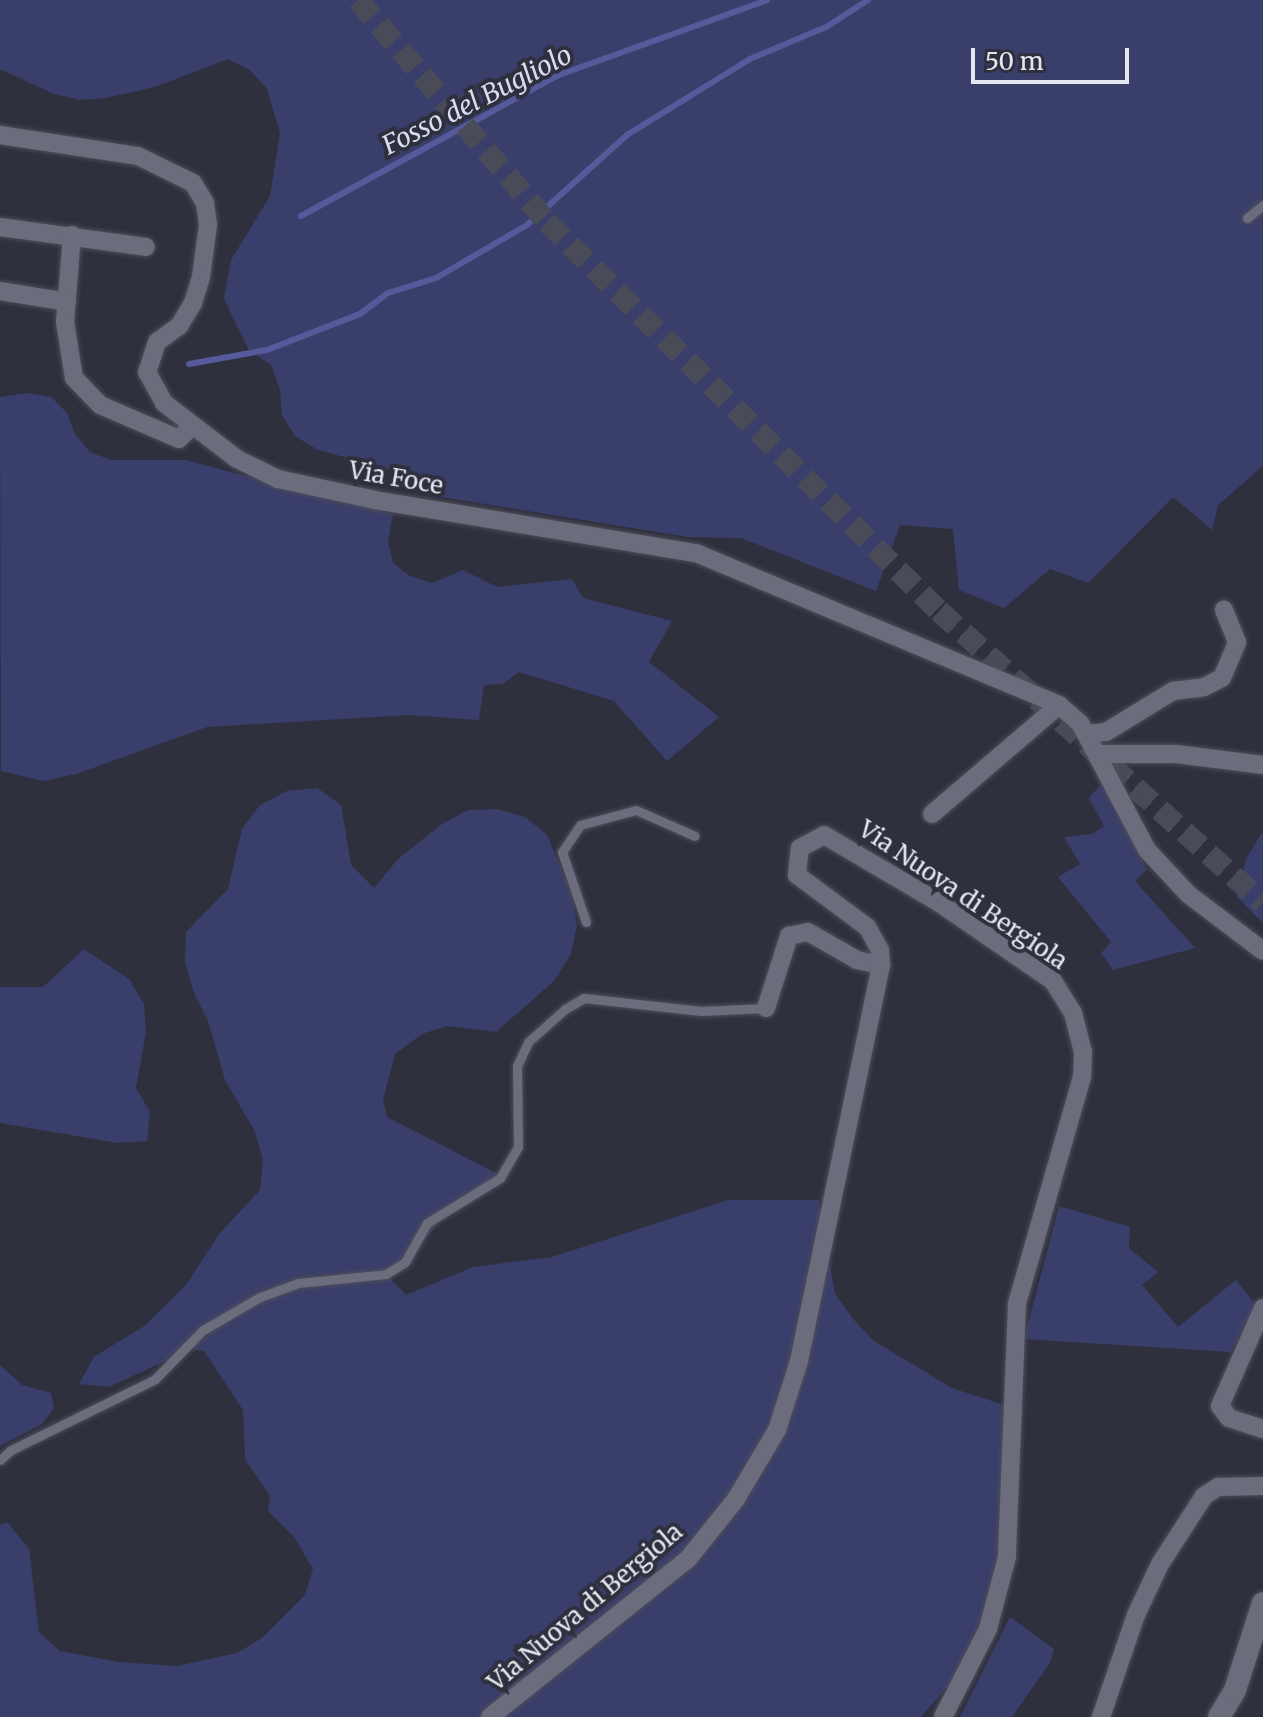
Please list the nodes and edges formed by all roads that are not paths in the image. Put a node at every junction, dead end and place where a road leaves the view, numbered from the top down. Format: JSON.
{"nodes":[{"id":1,"x":0,"y":135,"type":"edge"},
{"id":2,"x":1263,"y":205,"type":"edge"},
{"id":3,"x":1247,"y":218,"type":"dead end"},
{"id":4,"x":0,"y":227,"type":"edge"},
{"id":5,"x":72,"y":235,"type":"junction"},
{"id":6,"x":146,"y":247,"type":"dead end"},
{"id":7,"x":0,"y":291,"type":"edge"},
{"id":8,"x":67,"y":302,"type":"junction"},
{"id":9,"x":192,"y":426,"type":"junction"},
{"id":10,"x":1224,"y":610,"type":"dead end"},
{"id":11,"x":1059,"y":705,"type":"junction"},
{"id":12,"x":1086,"y":734,"type":"junction"},
{"id":13,"x":1098,"y":754,"type":"junction"},
{"id":14,"x":1263,"y":765,"type":"edge"},
{"id":15,"x":932,"y":814,"type":"dead end"},
{"id":16,"x":695,"y":836,"type":"dead end"},
{"id":17,"x":586,"y":922,"type":"dead end"},
{"id":18,"x":1263,"y":951,"type":"edge"},
{"id":19,"x":881,"y":965,"type":"junction"},
{"id":20,"x":766,"y":1008,"type":"joint"},
{"id":21,"x":1263,"y":1308,"type":"edge"},
{"id":22,"x":1263,"y":1429,"type":"edge"},
{"id":23,"x":0,"y":1460,"type":"edge"},
{"id":24,"x":1263,"y":1486,"type":"edge"},
{"id":25,"x":1263,"y":1603,"type":"edge"},
{"id":26,"x":490,"y":1717,"type":"edge"},
{"id":27,"x":943,"y":1717,"type":"edge"},
{"id":28,"x":1101,"y":1717,"type":"edge"},
{"id":29,"x":1219,"y":1717,"type":"edge"}],
"edges":[{"from":1,"to":9,"type":"street","name":"Via Foce"},
{"from":2,"to":3,"type":"lane"},
{"from":4,"to":5,"type":"street"},
{"from":5,"to":6,"type":"street"},
{"from":5,"to":8,"type":"street"},
{"from":7,"to":8,"type":"street"},
{"from":8,"to":9,"type":"street"},
{"from":9,"to":11,"type":"street","name":"Via Foce"},
{"from":10,"to":12,"type":"street"},
{"from":11,"to":12,"type":"street"},
{"from":11,"to":15,"type":"street"},
{"from":12,"to":13,"type":"street"},
{"from":13,"to":14,"type":"street"},
{"from":13,"to":18,"type":"street"},
{"from":16,"to":17,"type":"lane"},
{"from":19,"to":20,"type":"street"},
{"from":19,"to":26,"type":"street","name":"Via Nuova di Bergiola"},
{"from":19,"to":27,"type":"street","name":"Via Nuova di Bergiola"},
{"from":20,"to":23,"type":"lane"},
{"from":21,"to":22,"type":"street"},
{"from":24,"to":28,"type":"street"},
{"from":25,"to":29,"type":"street"}]}
